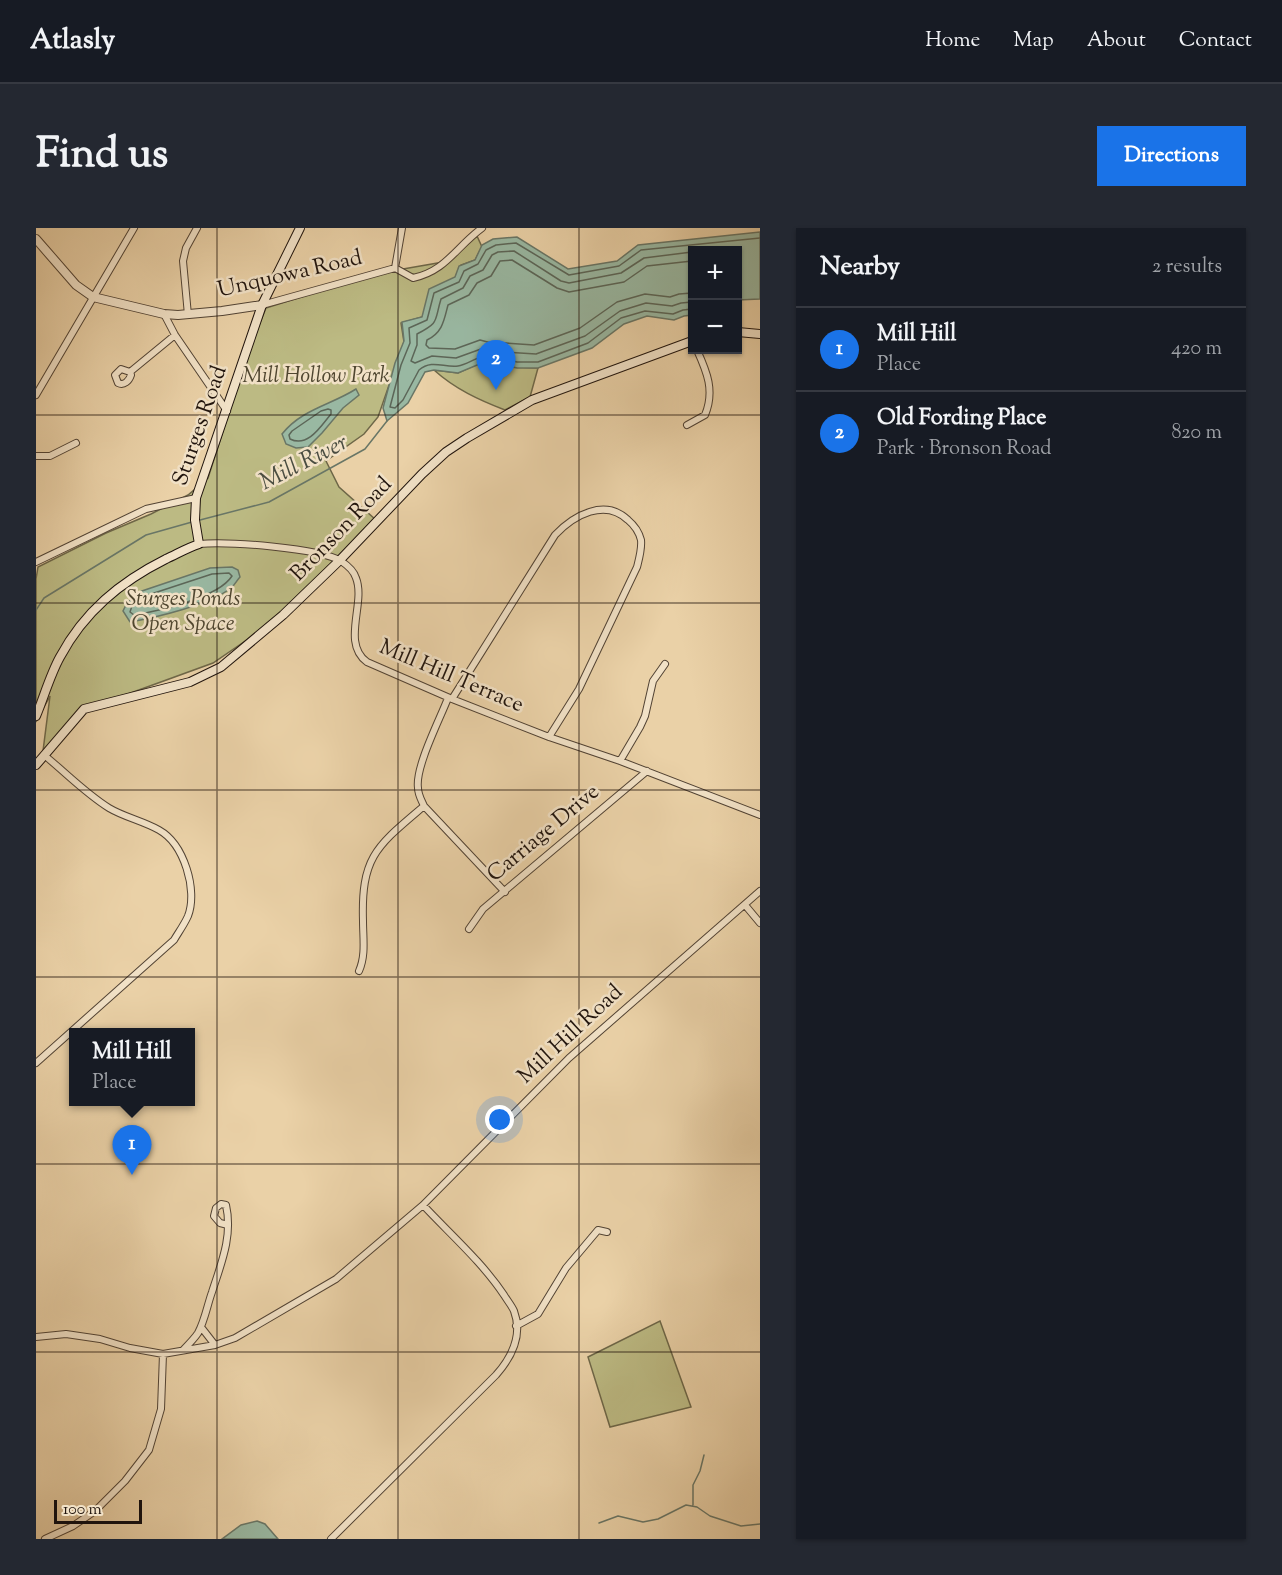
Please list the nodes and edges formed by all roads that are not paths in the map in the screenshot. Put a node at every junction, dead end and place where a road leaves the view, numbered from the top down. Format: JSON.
{"nodes":[{"id":1,"x":134,"y":228,"type":"edge"},
{"id":2,"x":197,"y":228,"type":"edge"},
{"id":3,"x":300,"y":228,"type":"edge"},
{"id":4,"x":402,"y":228,"type":"edge"},
{"id":5,"x":482,"y":228,"type":"edge"},
{"id":6,"x":36,"y":239,"type":"edge"},
{"id":7,"x":394,"y":268,"type":"junction"},
{"id":8,"x":93,"y":297,"type":"junction"},
{"id":9,"x":262,"y":305,"type":"junction"},
{"id":10,"x":164,"y":314,"type":"junction"},
{"id":11,"x":188,"y":315,"type":"junction"},
{"id":12,"x":742,"y":332,"type":"edge"},
{"id":13,"x":760,"y":334,"type":"edge"},
{"id":14,"x":175,"y":335,"type":"junction"},
{"id":15,"x":688,"y":343,"type":"edge"},
{"id":16,"x":699,"y":354,"type":"edge"},
{"id":17,"x":130,"y":372,"type":"dead end"},
{"id":18,"x":36,"y":395,"type":"edge"},
{"id":19,"x":227,"y":411,"type":"junction"},
{"id":20,"x":687,"y":425,"type":"dead end"},
{"id":21,"x":76,"y":443,"type":"dead end"},
{"id":22,"x":36,"y":456,"type":"edge"},
{"id":23,"x":195,"y":500,"type":"junction"},
{"id":24,"x":199,"y":544,"type":"junction"},
{"id":25,"x":340,"y":560,"type":"junction"},
{"id":26,"x":36,"y":562,"type":"edge"},
{"id":27,"x":665,"y":664,"type":"dead end"},
{"id":28,"x":450,"y":698,"type":"junction"},
{"id":29,"x":36,"y":716,"type":"edge"},
{"id":30,"x":549,"y":737,"type":"junction"},
{"id":31,"x":44,"y":755,"type":"junction"},
{"id":32,"x":620,"y":760,"type":"junction"},
{"id":33,"x":36,"y":765,"type":"edge"},
{"id":34,"x":647,"y":771,"type":"junction"},
{"id":35,"x":424,"y":806,"type":"junction"},
{"id":36,"x":760,"y":815,"type":"edge"},
{"id":37,"x":760,"y":891,"type":"edge"},
{"id":38,"x":505,"y":892,"type":"junction"},
{"id":39,"x":745,"y":905,"type":"junction"},
{"id":40,"x":760,"y":923,"type":"edge"},
{"id":41,"x":469,"y":929,"type":"dead end"},
{"id":42,"x":359,"y":971,"type":"dead end"},
{"id":43,"x":75,"y":1028,"type":"edge"},
{"id":44,"x":69,"y":1034,"type":"edge"},
{"id":45,"x":36,"y":1063,"type":"edge"},
{"id":46,"x":423,"y":1205,"type":"junction"},
{"id":47,"x":228,"y":1225,"type":"dead end"},
{"id":48,"x":607,"y":1232,"type":"dead end"},
{"id":49,"x":516,"y":1326,"type":"junction"},
{"id":50,"x":201,"y":1327,"type":"junction"},
{"id":51,"x":36,"y":1337,"type":"edge"},
{"id":52,"x":215,"y":1345,"type":"junction"},
{"id":53,"x":182,"y":1351,"type":"junction"},
{"id":54,"x":163,"y":1354,"type":"junction"},
{"id":55,"x":45,"y":1539,"type":"edge"},
{"id":56,"x":331,"y":1539,"type":"edge"}],
"edges":[{"from":1,"to":8,"type":"street"},
{"from":2,"to":11,"type":"street"},
{"from":3,"to":9,"type":"main road","name":"Sturges Road"},
{"from":4,"to":7,"type":"street","name":"Unquowa Road"},
{"from":5,"to":7,"type":"street"},
{"from":6,"to":8,"type":"street","name":"Unquowa Road"},
{"from":7,"to":9,"type":"street","name":"Unquowa Road"},
{"from":8,"to":10,"type":"street","name":"Unquowa Road"},
{"from":8,"to":18,"type":"street"},
{"from":9,"to":11,"type":"street","name":"Unquowa Road"},
{"from":9,"to":19,"type":"main road","name":"Sturges Road"},
{"from":10,"to":11,"type":"street","name":"Unquowa Road"},
{"from":10,"to":14,"type":"street"},
{"from":12,"to":13,"type":"main road"},
{"from":14,"to":17,"type":"street"},
{"from":14,"to":19,"type":"street"},
{"from":15,"to":25,"type":"main road","name":"Bronson Road"},
{"from":16,"to":20,"type":"street"},
{"from":19,"to":23,"type":"main road","name":"Sturges Road"},
{"from":21,"to":22,"type":"street"},
{"from":23,"to":24,"type":"main road","name":"Sturges Road"},
{"from":23,"to":26,"type":"street"},
{"from":24,"to":25,"type":"street"},
{"from":24,"to":29,"type":"main road"},
{"from":25,"to":28,"type":"street","name":"Mill Hill Terrace"},
{"from":25,"to":31,"type":"main road","name":"Bronson Road"},
{"from":27,"to":32,"type":"street"},
{"from":28,"to":30,"type":"street","name":"Mill Hill Terrace"},
{"from":28,"to":30,"type":"street"},
{"from":28,"to":35,"type":"street"},
{"from":30,"to":32,"type":"street","name":"Mill Hill Terrace"},
{"from":31,"to":33,"type":"main road","name":"Bronson Road"},
{"from":31,"to":43,"type":"street"},
{"from":32,"to":34,"type":"street","name":"Mill Hill Terrace"},
{"from":34,"to":36,"type":"street","name":"Mill Hill Terrace"},
{"from":34,"to":38,"type":"street","name":"Carriage Drive"},
{"from":35,"to":38,"type":"street"},
{"from":35,"to":42,"type":"street"},
{"from":37,"to":39,"type":"street","name":"Mill Hill Road"},
{"from":38,"to":41,"type":"street","name":"Carriage Drive"},
{"from":39,"to":40,"type":"street"},
{"from":39,"to":46,"type":"street","name":"Mill Hill Road"},
{"from":44,"to":45,"type":"street"},
{"from":46,"to":49,"type":"street"},
{"from":46,"to":52,"type":"street","name":"Mill Hill Road"},
{"from":47,"to":50,"type":"street"},
{"from":48,"to":49,"type":"street"},
{"from":49,"to":56,"type":"street"},
{"from":50,"to":52,"type":"street"},
{"from":50,"to":53,"type":"street"},
{"from":51,"to":54,"type":"street","name":"Mill Hill Road"},
{"from":52,"to":53,"type":"street","name":"Mill Hill Road"},
{"from":53,"to":54,"type":"street","name":"Mill Hill Road"},
{"from":54,"to":55,"type":"street"}]}
